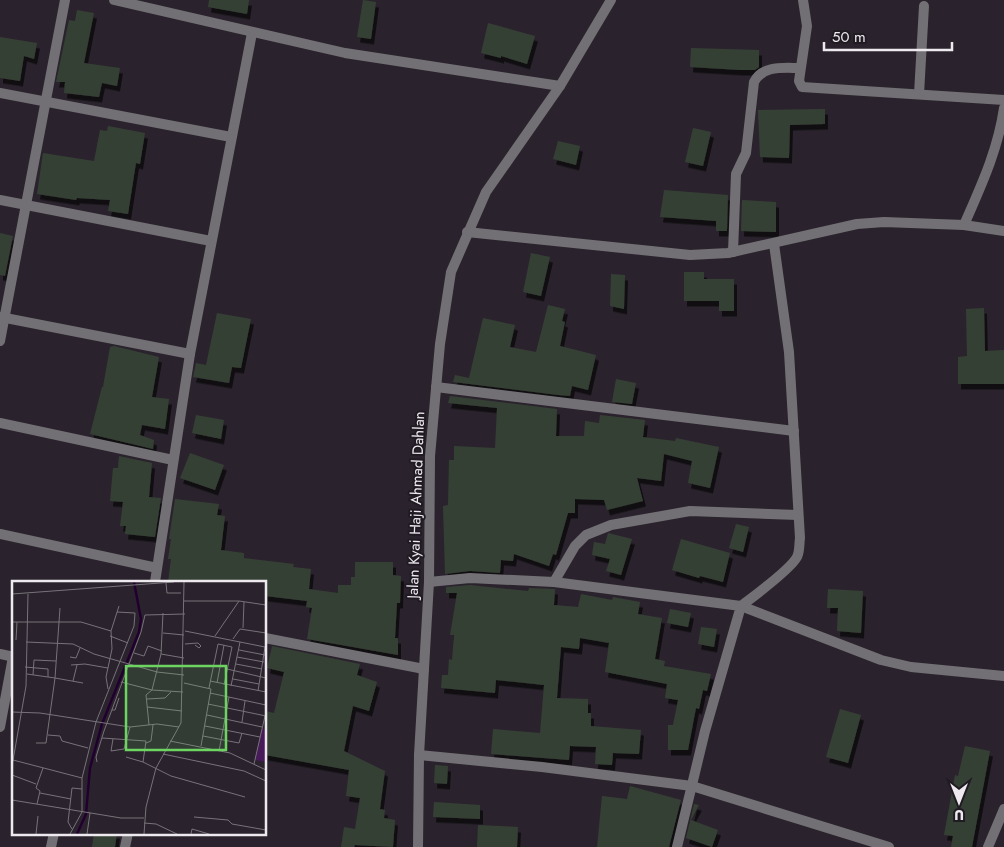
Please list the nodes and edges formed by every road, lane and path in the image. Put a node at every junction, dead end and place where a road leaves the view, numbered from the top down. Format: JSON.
{"nodes":[{"id":1,"x":65,"y":0,"type":"edge"},
{"id":2,"x":114,"y":0,"type":"edge"},
{"id":3,"x":611,"y":0,"type":"edge"},
{"id":4,"x":803,"y":0,"type":"edge"},
{"id":5,"x":924,"y":6,"type":"dead end"},
{"id":6,"x":252,"y":33,"type":"junction"},
{"id":7,"x":800,"y":68,"type":"junction"},
{"id":8,"x":560,"y":86,"type":"junction"},
{"id":9,"x":0,"y":93,"type":"edge"},
{"id":10,"x":919,"y":94,"type":"junction"},
{"id":11,"x":1004,"y":100,"type":"edge"},
{"id":12,"x":46,"y":102,"type":"junction"},
{"id":13,"x":1004,"y":108,"type":"edge"},
{"id":14,"x":231,"y":137,"type":"junction"},
{"id":15,"x":0,"y":200,"type":"edge"},
{"id":16,"x":26,"y":206,"type":"junction"},
{"id":17,"x":964,"y":225,"type":"junction"},
{"id":18,"x":1004,"y":231,"type":"edge"},
{"id":19,"x":467,"y":232,"type":"junction"},
{"id":20,"x":211,"y":242,"type":"junction"},
{"id":21,"x":774,"y":244,"type":"junction"},
{"id":22,"x":734,"y":252,"type":"junction"},
{"id":23,"x":2,"y":318,"type":"edge"},
{"id":24,"x":0,"y":341,"type":"edge"},
{"id":25,"x":190,"y":354,"type":"junction"},
{"id":26,"x":436,"y":387,"type":"junction"},
{"id":27,"x":0,"y":423,"type":"edge"},
{"id":28,"x":794,"y":431,"type":"junction"},
{"id":29,"x":173,"y":460,"type":"junction"},
{"id":30,"x":798,"y":515,"type":"junction"},
{"id":31,"x":0,"y":534,"type":"edge"},
{"id":32,"x":157,"y":568,"type":"junction"},
{"id":33,"x":155,"y":581,"type":"edge"},
{"id":34,"x":429,"y":582,"type":"junction"},
{"id":35,"x":554,"y":582,"type":"junction"},
{"id":36,"x":741,"y":606,"type":"junction"},
{"id":37,"x":266,"y":638,"type":"edge"},
{"id":38,"x":12,"y":662,"type":"edge"},
{"id":39,"x":424,"y":669,"type":"junction"},
{"id":40,"x":1004,"y":676,"type":"edge"},
{"id":41,"x":0,"y":728,"type":"edge"},
{"id":42,"x":419,"y":756,"type":"junction"},
{"id":43,"x":692,"y":786,"type":"junction"},
{"id":44,"x":1004,"y":809,"type":"edge"},
{"id":45,"x":54,"y":834,"type":"edge"},
{"id":46,"x":128,"y":834,"type":"edge"},
{"id":47,"x":51,"y":847,"type":"edge"},
{"id":48,"x":125,"y":847,"type":"edge"},
{"id":49,"x":418,"y":847,"type":"edge"},
{"id":50,"x":677,"y":847,"type":"edge"},
{"id":51,"x":889,"y":847,"type":"edge"},
{"id":52,"x":988,"y":847,"type":"edge"}],
"edges":[{"from":1,"to":12,"type":"street"},
{"from":2,"to":6,"type":"street"},
{"from":3,"to":8,"type":"street","name":"Jalan Kyai Haji Ahmad Dahlan"},
{"from":4,"to":7,"type":"street"},
{"from":5,"to":10,"type":"street"},
{"from":6,"to":8,"type":"street"},
{"from":6,"to":14,"type":"street"},
{"from":7,"to":10,"type":"street"},
{"from":7,"to":22,"type":"street"},
{"from":8,"to":19,"type":"street","name":"Jalan Kyai Haji Ahmad Dahlan"},
{"from":9,"to":12,"type":"street"},
{"from":10,"to":11,"type":"street"},
{"from":12,"to":14,"type":"street"},
{"from":12,"to":16,"type":"street"},
{"from":13,"to":17,"type":"street"},
{"from":14,"to":20,"type":"street"},
{"from":15,"to":16,"type":"street"},
{"from":16,"to":20,"type":"street"},
{"from":16,"to":23,"type":"street"},
{"from":17,"to":18,"type":"street"},
{"from":17,"to":21,"type":"street"},
{"from":19,"to":22,"type":"street"},
{"from":19,"to":26,"type":"street","name":"Jalan Kyai Haji Ahmad Dahlan"},
{"from":20,"to":25,"type":"street"},
{"from":21,"to":22,"type":"street"},
{"from":21,"to":28,"type":"street"},
{"from":23,"to":24,"type":"street"},
{"from":23,"to":25,"type":"street"},
{"from":25,"to":29,"type":"street"},
{"from":26,"to":28,"type":"street"},
{"from":26,"to":34,"type":"street","name":"Jalan Kyai Haji Ahmad Dahlan"},
{"from":27,"to":29,"type":"street"},
{"from":28,"to":30,"type":"street"},
{"from":29,"to":32,"type":"street"},
{"from":30,"to":35,"type":"street"},
{"from":30,"to":36,"type":"street"},
{"from":31,"to":32,"type":"street"},
{"from":32,"to":33,"type":"street"},
{"from":34,"to":35,"type":"street"},
{"from":34,"to":39,"type":"street","name":"Jalan Kyai Haji Ahmad Dahlan"},
{"from":35,"to":36,"type":"street"},
{"from":36,"to":40,"type":"street"},
{"from":36,"to":43,"type":"street"},
{"from":37,"to":39,"type":"street"},
{"from":38,"to":41,"type":"street"},
{"from":39,"to":42,"type":"street","name":"Jalan Kyai Haji Ahmad Dahlan"},
{"from":42,"to":43,"type":"street"},
{"from":42,"to":49,"type":"street","name":"Jalan Kyai Haji Ahmad Dahlan"},
{"from":43,"to":50,"type":"street"},
{"from":43,"to":51,"type":"street"},
{"from":44,"to":52,"type":"street"},
{"from":45,"to":47,"type":"street"},
{"from":46,"to":48,"type":"street"}]}
